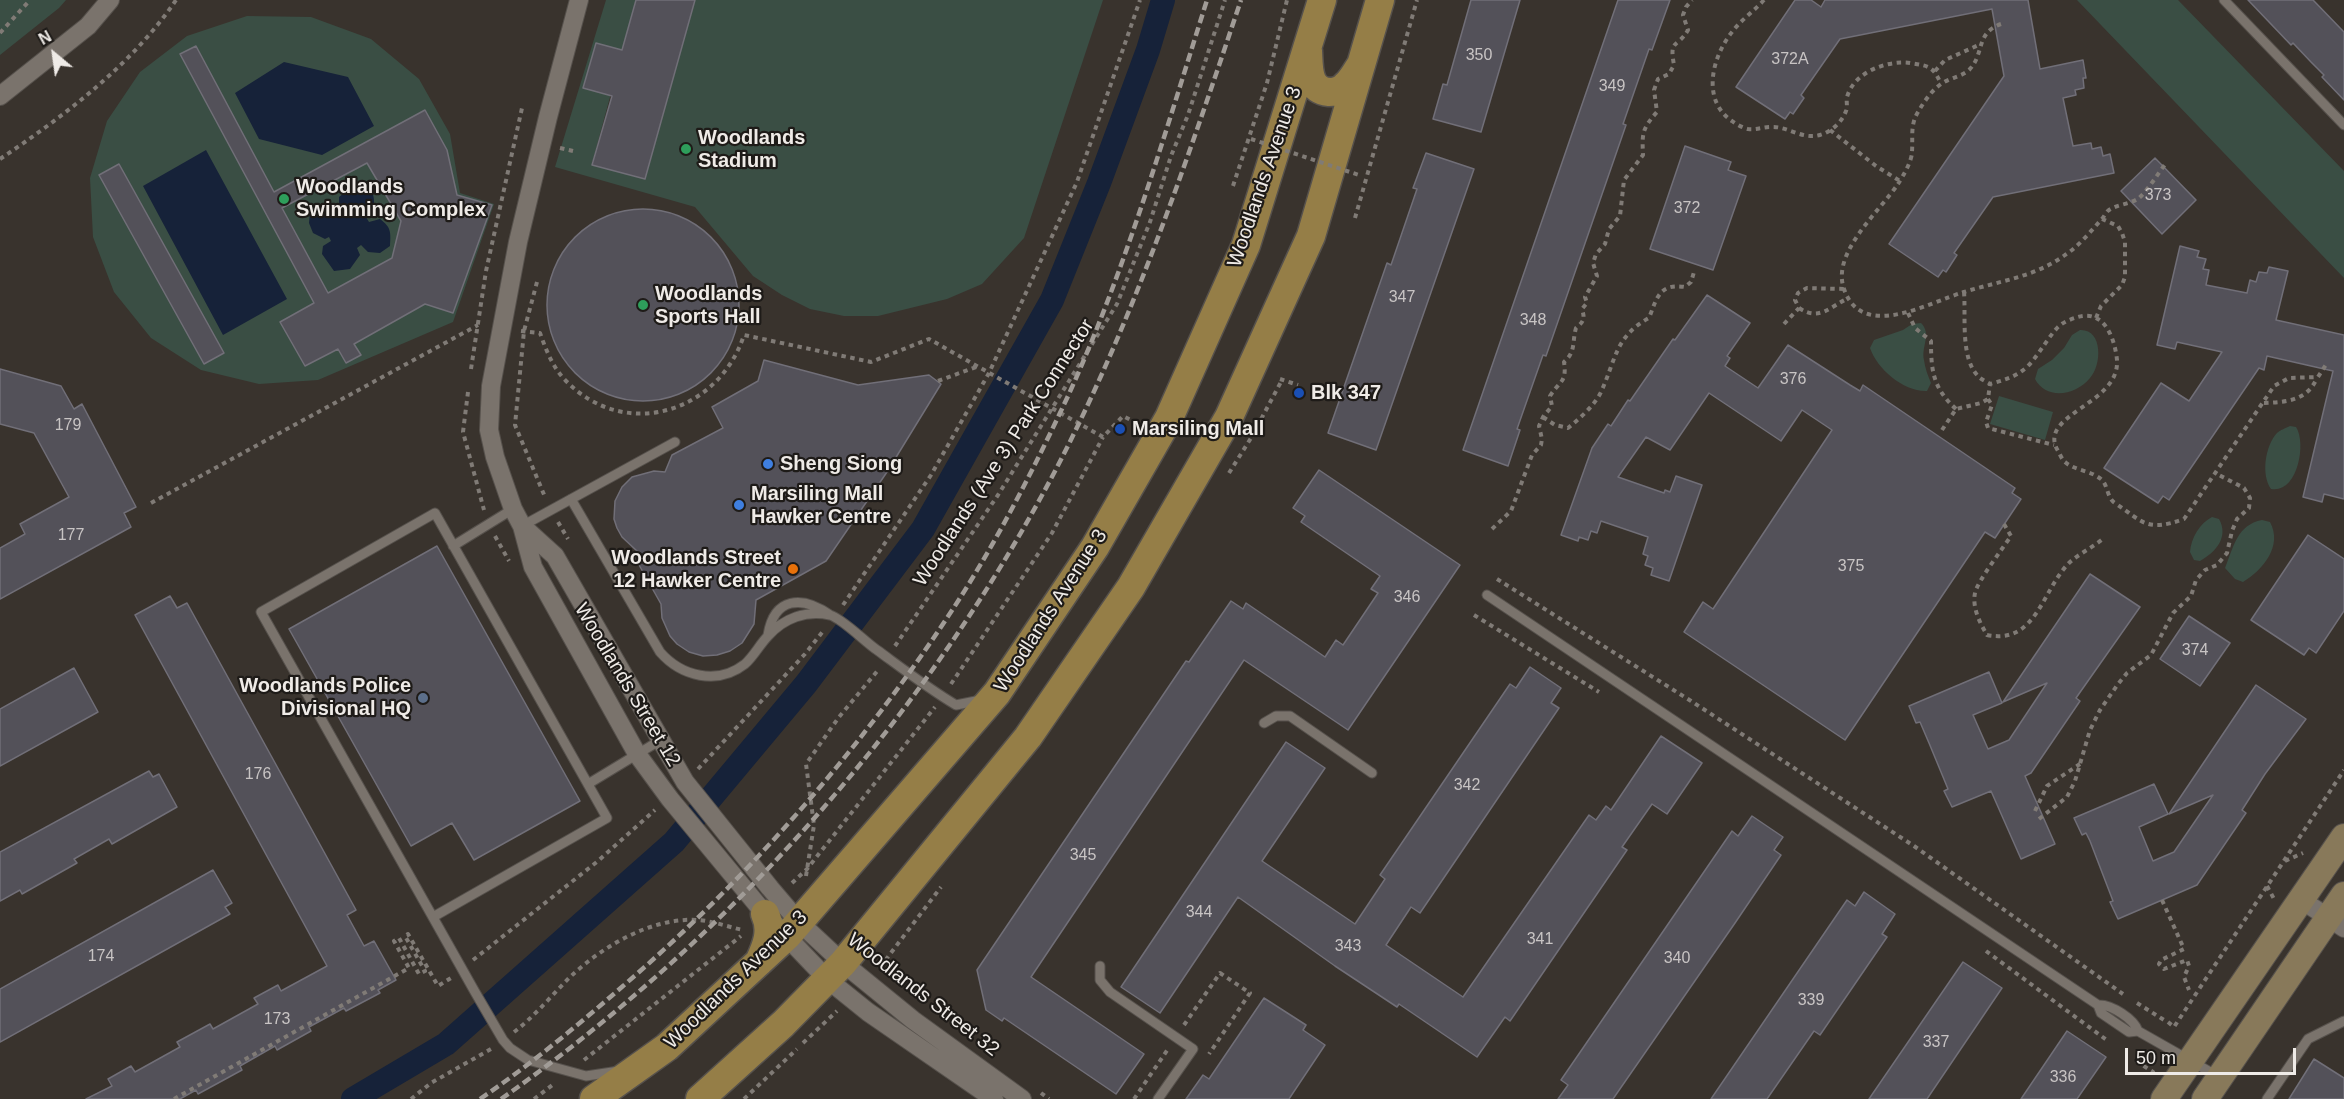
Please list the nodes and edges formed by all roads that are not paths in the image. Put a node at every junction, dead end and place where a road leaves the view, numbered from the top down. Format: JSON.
{"nodes":[{"id":1,"x":110,"y":0,"type":"edge"},
{"id":2,"x":579,"y":0,"type":"edge"},
{"id":3,"x":1322,"y":0,"type":"edge"},
{"id":4,"x":1380,"y":0,"type":"edge"},
{"id":5,"x":2238,"y":0,"type":"edge"},
{"id":6,"x":2227,"y":4,"type":"edge"},
{"id":7,"x":1308,"y":47,"type":"junction"},
{"id":8,"x":1361,"y":64,"type":"junction"},
{"id":9,"x":0,"y":96,"type":"edge"},
{"id":10,"x":2344,"y":125,"type":"edge"},
{"id":11,"x":675,"y":442,"type":"dead end"},
{"id":12,"x":627,"y":468,"type":"junction"},
{"id":13,"x":632,"y":477,"type":"dead end"},
{"id":14,"x":571,"y":499,"type":"junction"},
{"id":15,"x":513,"y":509,"type":"junction"},
{"id":16,"x":522,"y":526,"type":"junction"},
{"id":17,"x":453,"y":546,"type":"junction"},
{"id":18,"x":1487,"y":595,"type":"dead end"},
{"id":19,"x":997,"y":693,"type":"junction"},
{"id":20,"x":1264,"y":723,"type":"dead end"},
{"id":21,"x":659,"y":741,"type":"junction"},
{"id":22,"x":638,"y":754,"type":"junction"},
{"id":23,"x":1372,"y":773,"type":"dead end"},
{"id":24,"x":588,"y":784,"type":"junction"},
{"id":25,"x":2344,"y":837,"type":"edge"},
{"id":26,"x":2316,"y":877,"type":"junction"},
{"id":27,"x":2344,"y":896,"type":"edge"},
{"id":28,"x":2300,"y":899,"type":"junction"},
{"id":29,"x":433,"y":917,"type":"junction"},
{"id":30,"x":756,"y":922,"type":"junction"},
{"id":31,"x":2336,"y":923,"type":"edge"},
{"id":32,"x":793,"y":929,"type":"junction"},
{"id":33,"x":758,"y":964,"type":"junction"},
{"id":34,"x":1100,"y":966,"type":"dead end"},
{"id":35,"x":835,"y":971,"type":"junction"},
{"id":36,"x":2344,"y":1022,"type":"edge"},
{"id":37,"x":2191,"y":1060,"type":"junction"},
{"id":38,"x":637,"y":1068,"type":"junction"},
{"id":39,"x":2220,"y":1077,"type":"junction"},
{"id":40,"x":594,"y":1099,"type":"edge"},
{"id":41,"x":700,"y":1099,"type":"edge"},
{"id":42,"x":994,"y":1099,"type":"edge"},
{"id":43,"x":1022,"y":1099,"type":"edge"},
{"id":44,"x":1158,"y":1099,"type":"edge"},
{"id":45,"x":2164,"y":1099,"type":"edge"},
{"id":46,"x":2205,"y":1099,"type":"edge"},
{"id":47,"x":2267,"y":1099,"type":"edge"}],
"edges":[{"from":1,"to":9,"type":"street"},
{"from":2,"to":15,"type":"street","name":"Woodlands Street 12"},
{"from":3,"to":7,"type":"main road","name":"Woodlands Avenue 3"},
{"from":4,"to":8,"type":"main road"},
{"from":5,"to":6,"type":"lane"},
{"from":6,"to":10,"type":"lane"},
{"from":7,"to":8,"type":"main road"},
{"from":7,"to":19,"type":"main road","name":"Woodlands Avenue 3"},
{"from":8,"to":35,"type":"main road"},
{"from":11,"to":12,"type":"lane"},
{"from":12,"to":13,"type":"lane"},
{"from":12,"to":14,"type":"lane"},
{"from":14,"to":16,"type":"lane"},
{"from":14,"to":19,"type":"lane"},
{"from":15,"to":16,"type":"street","name":"Woodlands Street 12"},
{"from":15,"to":17,"type":"lane"},
{"from":16,"to":21,"type":"street","name":"Woodlands Street 12"},
{"from":16,"to":22,"type":"street","name":"Woodlands Street 12"},
{"from":17,"to":24,"type":"lane"},
{"from":17,"to":29,"type":"lane"},
{"from":18,"to":37,"type":"lane"},
{"from":19,"to":32,"type":"main road","name":"Woodlands Avenue 3"},
{"from":20,"to":23,"type":"lane"},
{"from":21,"to":22,"type":"lane"},
{"from":21,"to":32,"type":"street","name":"Woodlands Street 12"},
{"from":22,"to":24,"type":"lane"},
{"from":22,"to":30,"type":"street","name":"Woodlands Street 12"},
{"from":24,"to":29,"type":"lane"},
{"from":25,"to":26,"type":"main road"},
{"from":26,"to":27,"type":"street"},
{"from":26,"to":28,"type":"main road"},
{"from":27,"to":31,"type":"main road"},
{"from":28,"to":31,"type":"street"},
{"from":28,"to":37,"type":"main road"},
{"from":29,"to":38,"type":"lane"},
{"from":30,"to":32,"type":"street","name":"Woodlands Street 12"},
{"from":30,"to":33,"type":"main road"},
{"from":31,"to":39,"type":"main road"},
{"from":32,"to":33,"type":"main road","name":"Woodlands Avenue 3"},
{"from":32,"to":35,"type":"street","name":"Woodlands Street 32"},
{"from":33,"to":38,"type":"main road","name":"Woodlands Avenue 3"},
{"from":34,"to":44,"type":"lane"},
{"from":35,"to":41,"type":"main road"},
{"from":35,"to":42,"type":"street","name":"Woodlands Street 32"},
{"from":35,"to":43,"type":"street","name":"Woodlands Street 32"},
{"from":36,"to":47,"type":"lane"},
{"from":37,"to":39,"type":"lane"},
{"from":37,"to":45,"type":"main road"},
{"from":38,"to":40,"type":"main road","name":"Woodlands Avenue 3"},
{"from":39,"to":46,"type":"main road"}]}
